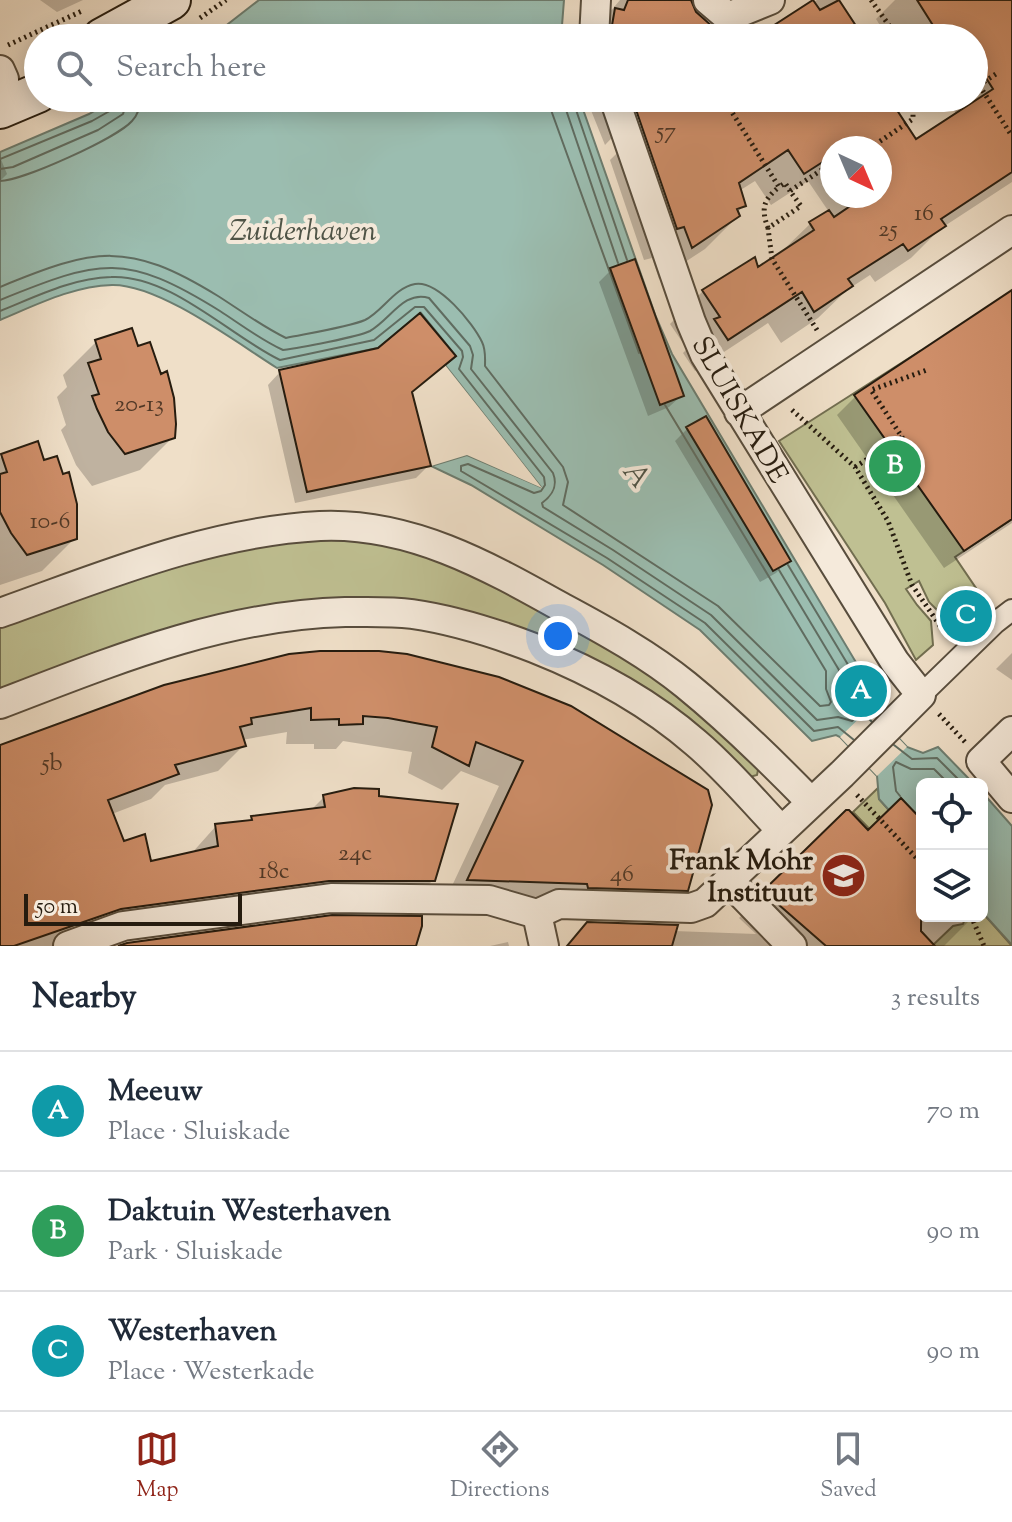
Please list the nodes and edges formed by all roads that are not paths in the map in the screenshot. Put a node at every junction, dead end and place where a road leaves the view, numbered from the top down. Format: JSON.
{"nodes":[{"id":1,"x":171,"y":0,"type":"edge"},
{"id":2,"x":201,"y":0,"type":"edge"},
{"id":3,"x":596,"y":0,"type":"edge"},
{"id":4,"x":708,"y":0,"type":"edge"},
{"id":5,"x":770,"y":0,"type":"edge"},
{"id":6,"x":97,"y":22,"type":"edge"},
{"id":7,"x":166,"y":24,"type":"edge"},
{"id":8,"x":595,"y":24,"type":"edge"},
{"id":9,"x":619,"y":112,"type":"edge"},
{"id":10,"x":1012,"y":230,"type":"edge"},
{"id":11,"x":739,"y":412,"type":"junction"},
{"id":12,"x":1012,"y":610,"type":"edge"},
{"id":13,"x":0,"y":613,"type":"edge"},
{"id":14,"x":921,"y":695,"type":"junction"},
{"id":15,"x":0,"y":704,"type":"edge"},
{"id":16,"x":1012,"y":731,"type":"edge"},
{"id":17,"x":1012,"y":798,"type":"edge"},
{"id":18,"x":810,"y":801,"type":"junction"},
{"id":19,"x":781,"y":830,"type":"junction"},
{"id":20,"x":729,"y":881,"type":"junction"},
{"id":21,"x":537,"y":914,"type":"junction"},
{"id":22,"x":127,"y":936,"type":"edge"},
{"id":23,"x":68,"y":946,"type":"edge"},
{"id":24,"x":544,"y":946,"type":"edge"},
{"id":25,"x":792,"y":946,"type":"edge"}],
"edges":[{"from":1,"to":6,"type":"main road"},
{"from":2,"to":7,"type":"main road"},
{"from":3,"to":8,"type":"street"},
{"from":4,"to":5,"type":"street"},
{"from":9,"to":11,"type":"street","name":"SLUISKADE"},
{"from":10,"to":11,"type":"street"},
{"from":11,"to":14,"type":"street","name":"SLUISKADE"},
{"from":12,"to":14,"type":"street"},
{"from":13,"to":18,"type":"street"},
{"from":14,"to":18,"type":"street"},
{"from":15,"to":19,"type":"street"},
{"from":16,"to":17,"type":"street"},
{"from":18,"to":19,"type":"street"},
{"from":19,"to":20,"type":"street"},
{"from":20,"to":21,"type":"street"},
{"from":20,"to":25,"type":"street"},
{"from":21,"to":22,"type":"street"},
{"from":21,"to":24,"type":"street"},
{"from":22,"to":23,"type":"street"}]}
